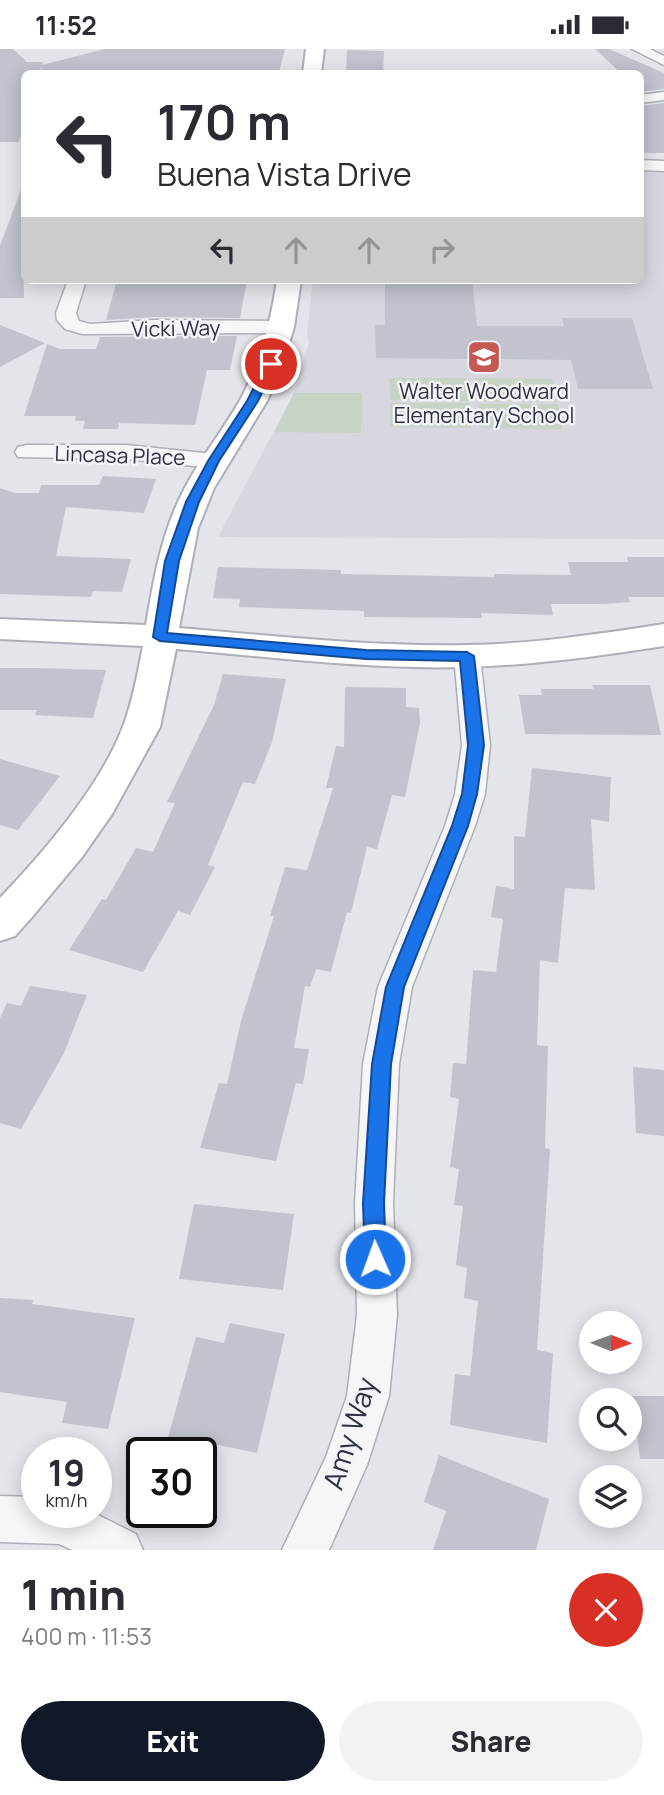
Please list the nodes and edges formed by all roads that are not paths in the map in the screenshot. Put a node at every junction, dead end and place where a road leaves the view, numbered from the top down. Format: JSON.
{"nodes":[{"id":1,"x":315,"y":49,"type":"edge"},
{"id":2,"x":639,"y":49,"type":"edge"},
{"id":3,"x":664,"y":61,"type":"edge"},
{"id":4,"x":312,"y":70,"type":"edge"},
{"id":5,"x":664,"y":96,"type":"edge"},
{"id":6,"x":644,"y":98,"type":"edge"},
{"id":7,"x":644,"y":165,"type":"edge"},
{"id":8,"x":664,"y":166,"type":"edge"},
{"id":9,"x":76,"y":284,"type":"edge"},
{"id":10,"x":288,"y":284,"type":"edge"},
{"id":11,"x":280,"y":327,"type":"junction"},
{"id":12,"x":26,"y":452,"type":"dead end"},
{"id":13,"x":214,"y":461,"type":"junction"},
{"id":14,"x":0,"y":629,"type":"edge"},
{"id":15,"x":664,"y":635,"type":"edge"},
{"id":16,"x":160,"y":637,"type":"junction"},
{"id":17,"x":467,"y":656,"type":"junction"},
{"id":18,"x":2,"y":920,"type":"edge"},
{"id":19,"x":0,"y":1519,"type":"edge"},
{"id":20,"x":120,"y":1550,"type":"edge"},
{"id":21,"x":305,"y":1550,"type":"edge"}],
"edges":[{"from":1,"to":4,"type":"street"},
{"from":2,"to":3,"type":"street"},
{"from":5,"to":6,"type":"street"},
{"from":7,"to":8,"type":"street"},
{"from":9,"to":11,"type":"street","name":"Vicki Way"},
{"from":10,"to":11,"type":"street"},
{"from":11,"to":13,"type":"street"},
{"from":12,"to":13,"type":"street","name":"Lincasa Place"},
{"from":13,"to":16,"type":"street"},
{"from":14,"to":16,"type":"street"},
{"from":15,"to":17,"type":"street"},
{"from":16,"to":17,"type":"street"},
{"from":16,"to":18,"type":"street"},
{"from":17,"to":21,"type":"street","name":"Amy Way"},
{"from":19,"to":20,"type":"street"}]}
